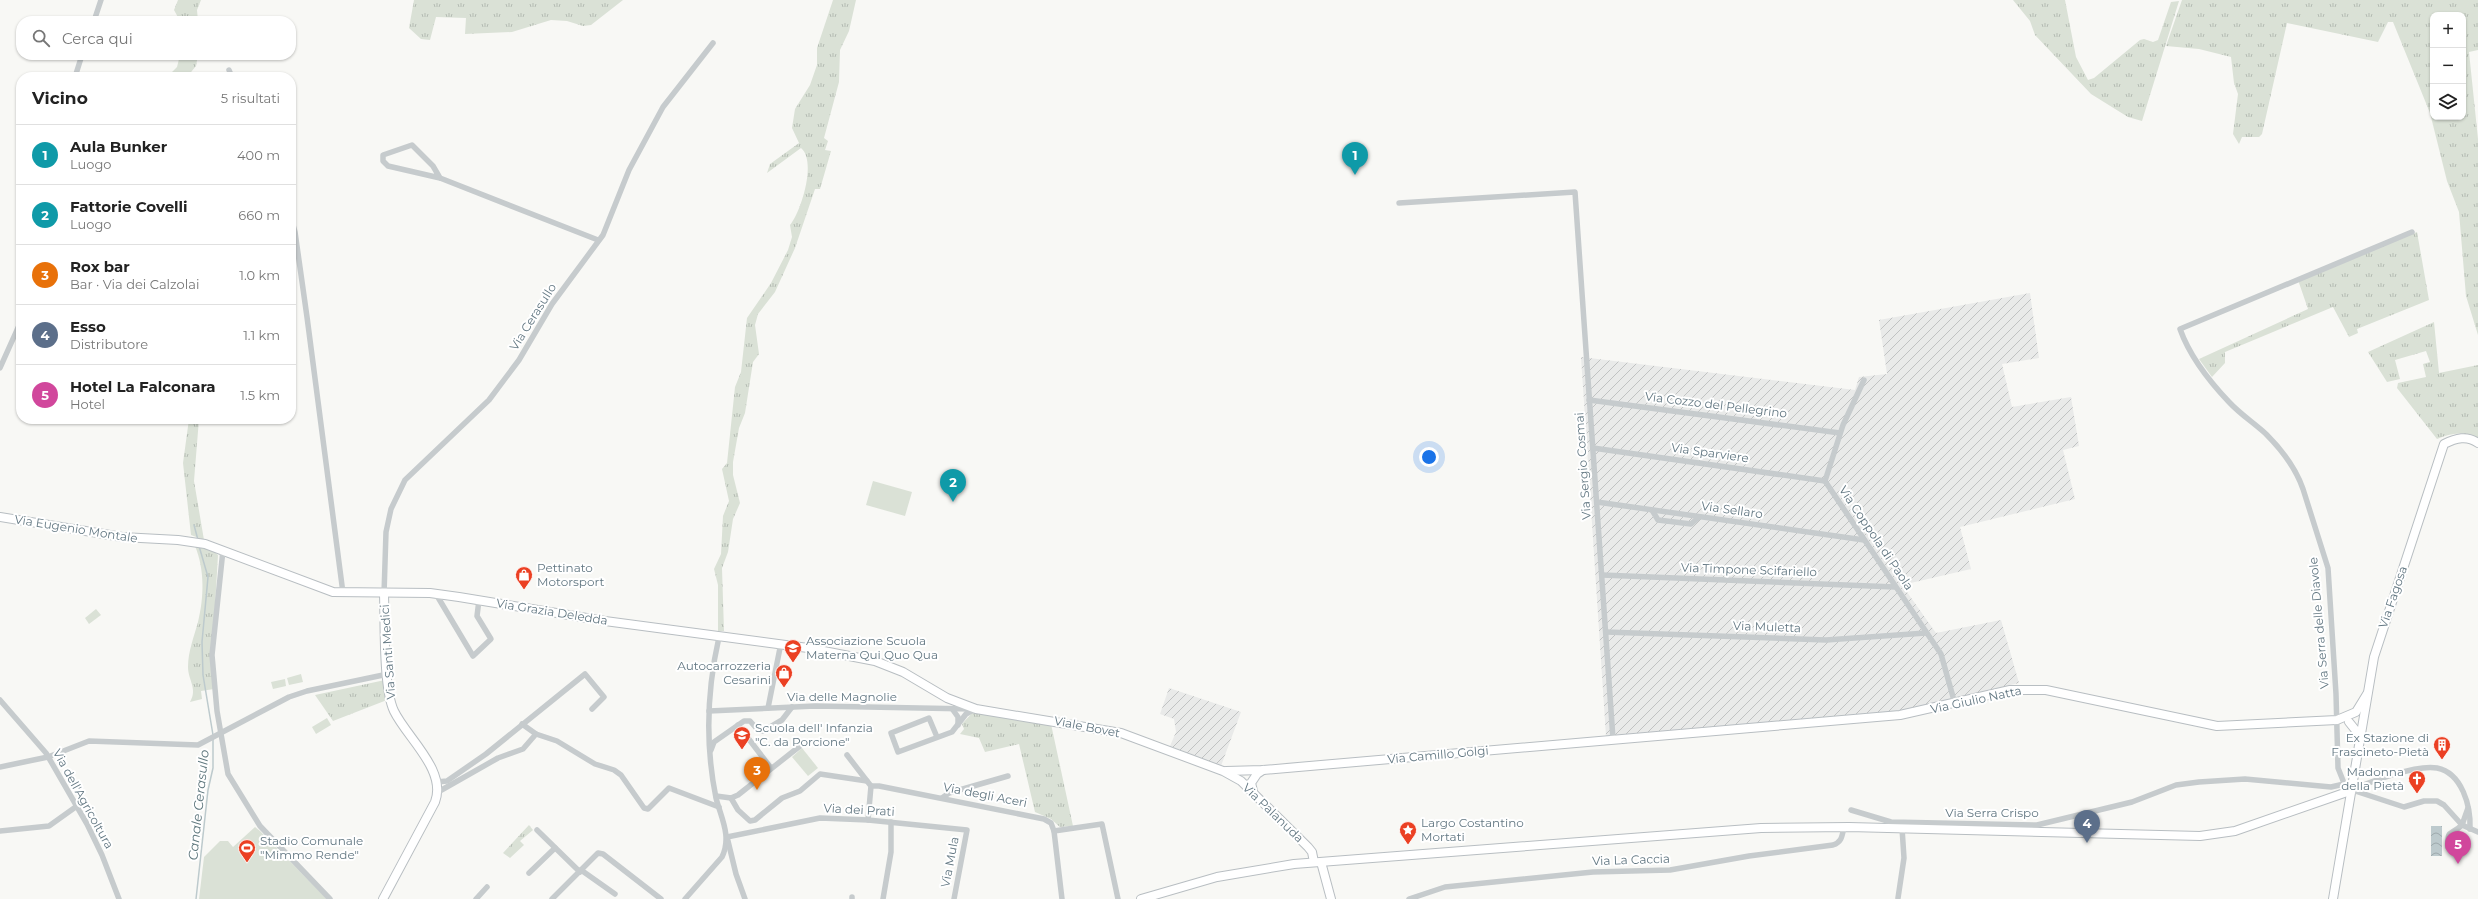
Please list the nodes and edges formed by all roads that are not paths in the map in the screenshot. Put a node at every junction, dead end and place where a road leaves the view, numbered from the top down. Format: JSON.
{"nodes":[{"id":1,"x":101,"y":0,"type":"edge"},
{"id":2,"x":96,"y":16,"type":"edge"},
{"id":3,"x":713,"y":43,"type":"dead end"},
{"id":4,"x":80,"y":60,"type":"edge"},
{"id":5,"x":77,"y":72,"type":"edge"},
{"id":6,"x":440,"y":178,"type":"junction"},
{"id":7,"x":1399,"y":203,"type":"dead end"},
{"id":8,"x":2412,"y":232,"type":"dead end"},
{"id":9,"x":296,"y":239,"type":"edge"},
{"id":10,"x":598,"y":240,"type":"junction"},
{"id":11,"x":16,"y":332,"type":"edge"},
{"id":12,"x":0,"y":368,"type":"edge"},
{"id":13,"x":1864,"y":380,"type":"dead end"},
{"id":14,"x":1589,"y":400,"type":"junction"},
{"id":15,"x":1840,"y":433,"type":"junction"},
{"id":16,"x":2478,"y":443,"type":"edge"},
{"id":17,"x":1593,"y":448,"type":"junction"},
{"id":18,"x":1825,"y":481,"type":"junction"},
{"id":19,"x":1596,"y":502,"type":"junction"},
{"id":20,"x":1652,"y":510,"type":"junction"},
{"id":21,"x":0,"y":517,"type":"edge"},
{"id":22,"x":1699,"y":517,"type":"junction"},
{"id":23,"x":1864,"y":540,"type":"junction"},
{"id":24,"x":223,"y":550,"type":"junction"},
{"id":25,"x":1602,"y":575,"type":"junction"},
{"id":26,"x":1895,"y":587,"type":"junction"},
{"id":27,"x":343,"y":593,"type":"junction"},
{"id":28,"x":384,"y":594,"type":"junction"},
{"id":29,"x":436,"y":594,"type":"junction"},
{"id":30,"x":478,"y":600,"type":"junction"},
{"id":31,"x":1606,"y":632,"type":"junction"},
{"id":32,"x":1926,"y":633,"type":"junction"},
{"id":33,"x":719,"y":636,"type":"junction"},
{"id":34,"x":781,"y":643,"type":"junction"},
{"id":35,"x":388,"y":674,"type":"junction"},
{"id":36,"x":2367,"y":694,"type":"junction"},
{"id":37,"x":947,"y":698,"type":"junction"},
{"id":38,"x":0,"y":700,"type":"edge"},
{"id":39,"x":1955,"y":704,"type":"junction"},
{"id":40,"x":792,"y":707,"type":"junction"},
{"id":41,"x":592,"y":708,"type":"dead end"},
{"id":42,"x":768,"y":708,"type":"junction"},
{"id":43,"x":934,"y":709,"type":"junction"},
{"id":44,"x":976,"y":709,"type":"junction"},
{"id":45,"x":954,"y":710,"type":"junction"},
{"id":46,"x":709,"y":711,"type":"junction"},
{"id":47,"x":2349,"y":719,"type":"junction"},
{"id":48,"x":2337,"y":720,"type":"junction"},
{"id":49,"x":2363,"y":720,"type":"junction"},
{"id":50,"x":522,"y":724,"type":"junction"},
{"id":51,"x":738,"y":725,"type":"junction"},
{"id":52,"x":957,"y":728,"type":"junction"},
{"id":53,"x":221,"y":733,"type":"junction"},
{"id":54,"x":536,"y":734,"type":"junction"},
{"id":55,"x":937,"y":737,"type":"junction"},
{"id":56,"x":1613,"y":739,"type":"junction"},
{"id":57,"x":800,"y":746,"type":"dead end"},
{"id":58,"x":2357,"y":750,"type":"junction"},
{"id":59,"x":710,"y":752,"type":"junction"},
{"id":60,"x":848,"y":755,"type":"dead end"},
{"id":61,"x":48,"y":757,"type":"junction"},
{"id":62,"x":0,"y":767,"type":"edge"},
{"id":63,"x":770,"y":768,"type":"junction"},
{"id":64,"x":1263,"y":770,"type":"junction"},
{"id":65,"x":1224,"y":771,"type":"junction"},
{"id":66,"x":1008,"y":776,"type":"dead end"},
{"id":67,"x":447,"y":780,"type":"junction"},
{"id":68,"x":867,"y":780,"type":"junction"},
{"id":69,"x":437,"y":782,"type":"junction"},
{"id":70,"x":2344,"y":784,"type":"junction"},
{"id":71,"x":871,"y":786,"type":"junction"},
{"id":72,"x":441,"y":791,"type":"junction"},
{"id":73,"x":2350,"y":791,"type":"junction"},
{"id":74,"x":716,"y":796,"type":"junction"},
{"id":75,"x":1255,"y":796,"type":"junction"},
{"id":76,"x":731,"y":798,"type":"junction"},
{"id":77,"x":942,"y":798,"type":"junction"},
{"id":78,"x":77,"y":806,"type":"junction"},
{"id":79,"x":719,"y":807,"type":"junction"},
{"id":80,"x":2468,"y":808,"type":"junction"},
{"id":81,"x":1851,"y":810,"type":"dead end"},
{"id":82,"x":868,"y":820,"type":"junction"},
{"id":83,"x":891,"y":822,"type":"junction"},
{"id":84,"x":2462,"y":825,"type":"junction"},
{"id":85,"x":1844,"y":827,"type":"junction"},
{"id":86,"x":1902,"y":828,"type":"junction"},
{"id":87,"x":2470,"y":829,"type":"junction"},
{"id":88,"x":537,"y":830,"type":"dead end"},
{"id":89,"x":967,"y":830,"type":"joint"},
{"id":90,"x":0,"y":831,"type":"edge"},
{"id":91,"x":1054,"y":831,"type":"junction"},
{"id":92,"x":2478,"y":832,"type":"edge"},
{"id":93,"x":727,"y":837,"type":"junction"},
{"id":94,"x":2448,"y":847,"type":"dead end"},
{"id":95,"x":555,"y":848,"type":"junction"},
{"id":96,"x":1318,"y":862,"type":"junction"},
{"id":97,"x":581,"y":871,"type":"junction"},
{"id":98,"x":529,"y":873,"type":"dead end"},
{"id":99,"x":487,"y":887,"type":"dead end"},
{"id":100,"x":615,"y":894,"type":"dead end"},
{"id":101,"x":1898,"y":898,"type":"edge"},
{"id":102,"x":119,"y":899,"type":"edge"},
{"id":103,"x":330,"y":899,"type":"edge"},
{"id":104,"x":383,"y":899,"type":"edge"},
{"id":105,"x":476,"y":899,"type":"edge"},
{"id":106,"x":552,"y":899,"type":"edge"},
{"id":107,"x":661,"y":899,"type":"edge"},
{"id":108,"x":685,"y":899,"type":"edge"},
{"id":109,"x":745,"y":899,"type":"edge"},
{"id":110,"x":883,"y":899,"type":"edge"},
{"id":111,"x":954,"y":899,"type":"edge"},
{"id":112,"x":1062,"y":899,"type":"edge"},
{"id":113,"x":1118,"y":899,"type":"edge"},
{"id":114,"x":1142,"y":899,"type":"edge"},
{"id":115,"x":1331,"y":899,"type":"edge"},
{"id":116,"x":1409,"y":899,"type":"edge"},
{"id":117,"x":2333,"y":899,"type":"edge"}],
"edges":[{"from":1,"to":2,"type":"street"},
{"from":3,"to":10,"type":"street","name":"Via Cerasullo"},
{"from":4,"to":5,"type":"street"},
{"from":6,"to":6,"type":"street"},
{"from":6,"to":10,"type":"street"},
{"from":7,"to":14,"type":"street","name":"Via Sergio Cosmai"},
{"from":8,"to":48,"type":"street","name":"Via Serra delle Diavole"},
{"from":9,"to":27,"type":"street"},
{"from":10,"to":28,"type":"street","name":"Via Cerasullo"},
{"from":11,"to":12,"type":"street"},
{"from":13,"to":15,"type":"street","name":"Via Coppola di Paola"},
{"from":14,"to":15,"type":"street","name":"Via Cozzo del Pellegrino"},
{"from":14,"to":17,"type":"street","name":"Via Sergio Cosmai"},
{"from":15,"to":18,"type":"street","name":"Via Coppola di Paola"},
{"from":16,"to":36,"type":"street","name":"Via Fagosa"},
{"from":17,"to":18,"type":"street","name":"Via Sparviere"},
{"from":17,"to":19,"type":"street","name":"Via Sergio Cosmai"},
{"from":18,"to":23,"type":"street","name":"Via Coppola di Paola"},
{"from":19,"to":20,"type":"street","name":"Via Sellaro"},
{"from":19,"to":25,"type":"street","name":"Via Sergio Cosmai"},
{"from":20,"to":22,"type":"street","name":"Via Sellaro"},
{"from":20,"to":22,"type":"street"},
{"from":21,"to":24,"type":"street","name":"Via Eugenio Montale"},
{"from":22,"to":23,"type":"street","name":"Via Sellaro"},
{"from":23,"to":26,"type":"street","name":"Via Coppola di Paola"},
{"from":24,"to":27,"type":"street","name":"Via Eugenio Montale"},
{"from":24,"to":53,"type":"street"},
{"from":25,"to":26,"type":"street","name":"Via Timpone Scifariello"},
{"from":25,"to":31,"type":"street","name":"Via Sergio Cosmai"},
{"from":26,"to":32,"type":"street","name":"Via Coppola di Paola"},
{"from":27,"to":28,"type":"street","name":"Via Grazia Deledda"},
{"from":28,"to":29,"type":"street","name":"Via Grazia Deledda"},
{"from":28,"to":35,"type":"street","name":"Via Santi Medici"},
{"from":29,"to":30,"type":"street","name":"Via Grazia Deledda"},
{"from":29,"to":30,"type":"street"},
{"from":30,"to":33,"type":"street","name":"Via Grazia Deledda"},
{"from":31,"to":32,"type":"street","name":"Via Muletta"},
{"from":31,"to":56,"type":"street","name":"Via Sergio Cosmai"},
{"from":32,"to":39,"type":"street","name":"Via Coppola di Paola"},
{"from":33,"to":34,"type":"street","name":"Via Grazia Deledda"},
{"from":33,"to":46,"type":"street"},
{"from":34,"to":37,"type":"street","name":"Viale Bovet"},
{"from":34,"to":42,"type":"street"},
{"from":35,"to":53,"type":"street"},
{"from":35,"to":69,"type":"street","name":"Via Santi Medici"},
{"from":36,"to":47,"type":"street"},
{"from":36,"to":49,"type":"street","name":"Via Fagosa"},
{"from":37,"to":43,"type":"street"},
{"from":37,"to":44,"type":"street","name":"Viale Bovet"},
{"from":38,"to":61,"type":"street","name":"Via dell'Agricoltura"},
{"from":39,"to":48,"type":"street","name":"Via Giulio Natta"},
{"from":39,"to":56,"type":"street","name":"Via Giulio Natta"},
{"from":40,"to":42,"type":"street","name":"Via delle Magnolie"},
{"from":40,"to":43,"type":"street","name":"Via delle Magnolie"},
{"from":40,"to":51,"type":"street"},
{"from":41,"to":50,"type":"street"},
{"from":42,"to":46,"type":"street","name":"Via delle Magnolie"},
{"from":43,"to":45,"type":"street","name":"Via delle Magnolie"},
{"from":44,"to":45,"type":"street","name":"Via delle Magnolie"},
{"from":44,"to":52,"type":"street"},
{"from":44,"to":65,"type":"street","name":"Viale Bovet"},
{"from":45,"to":52,"type":"street"},
{"from":46,"to":59,"type":"street"},
{"from":47,"to":48,"type":"street","name":"Via Giulio Natta"},
{"from":47,"to":49,"type":"street","name":"Via Giulio Natta"},
{"from":47,"to":58,"type":"street"},
{"from":48,"to":70,"type":"street","name":"Via Serra delle Diavole"},
{"from":49,"to":58,"type":"street","name":"Via Fagosa"},
{"from":50,"to":54,"type":"street"},
{"from":50,"to":67,"type":"street"},
{"from":51,"to":59,"type":"street"},
{"from":51,"to":63,"type":"street"},
{"from":52,"to":55,"type":"street"},
{"from":53,"to":61,"type":"street"},
{"from":53,"to":103,"type":"street"},
{"from":54,"to":72,"type":"street"},
{"from":54,"to":79,"type":"street"},
{"from":55,"to":55,"type":"street"},
{"from":56,"to":64,"type":"street","name":"Via Camillo Golgi"},
{"from":57,"to":63,"type":"street"},
{"from":58,"to":73,"type":"street","name":"Via Fagosa"},
{"from":59,"to":74,"type":"street"},
{"from":60,"to":68,"type":"street"},
{"from":61,"to":62,"type":"street"},
{"from":61,"to":78,"type":"street","name":"Via dell'Agricoltura"},
{"from":63,"to":76,"type":"street"},
{"from":64,"to":65,"type":"street","name":"Via Camillo Golgi"},
{"from":64,"to":75,"type":"street"},
{"from":65,"to":75,"type":"street","name":"Via Palanuda"},
{"from":66,"to":77,"type":"street"},
{"from":67,"to":69,"type":"street"},
{"from":67,"to":72,"type":"street"},
{"from":68,"to":71,"type":"street"},
{"from":68,"to":76,"type":"street"},
{"from":69,"to":72,"type":"street","name":"Via Santi Medici"},
{"from":70,"to":73,"type":"street","name":"Via Serra delle Diavole"},
{"from":70,"to":81,"type":"street","name":"Via Serra Crispo"},
{"from":71,"to":77,"type":"street","name":"Via degli Aceri"},
{"from":71,"to":82,"type":"street"},
{"from":72,"to":104,"type":"street","name":"Via Santi Medici"},
{"from":73,"to":80,"type":"street"},
{"from":73,"to":84,"type":"street"},
{"from":73,"to":86,"type":"street"},
{"from":73,"to":117,"type":"street","name":"Via Fagosa"},
{"from":74,"to":76,"type":"street"},
{"from":74,"to":79,"type":"street"},
{"from":75,"to":96,"type":"street","name":"Via Palanuda"},
{"from":77,"to":91,"type":"street","name":"Via degli Aceri"},
{"from":78,"to":90,"type":"street"},
{"from":78,"to":102,"type":"street","name":"Via dell'Agricoltura"},
{"from":79,"to":93,"type":"street"},
{"from":80,"to":84,"type":"street"},
{"from":80,"to":87,"type":"street"},
{"from":82,"to":83,"type":"street","name":"Via dei Prati"},
{"from":82,"to":93,"type":"street","name":"Via dei Prati"},
{"from":83,"to":89,"type":"street","name":"Via dei Prati"},
{"from":83,"to":110,"type":"street"},
{"from":84,"to":87,"type":"street"},
{"from":84,"to":94,"type":"street"},
{"from":85,"to":86,"type":"street"},
{"from":85,"to":96,"type":"street"},
{"from":85,"to":116,"type":"street","name":"Via La Caccia"},
{"from":86,"to":101,"type":"street"},
{"from":87,"to":92,"type":"street"},
{"from":88,"to":95,"type":"street"},
{"from":89,"to":111,"type":"street","name":"Via Mula"},
{"from":91,"to":112,"type":"street"},
{"from":91,"to":113,"type":"street"},
{"from":93,"to":108,"type":"street"},
{"from":93,"to":109,"type":"street"},
{"from":95,"to":97,"type":"street"},
{"from":95,"to":98,"type":"street"},
{"from":96,"to":114,"type":"street"},
{"from":96,"to":115,"type":"street","name":"Via Palanuda"},
{"from":97,"to":100,"type":"street"},
{"from":97,"to":106,"type":"street"},
{"from":97,"to":107,"type":"street"},
{"from":99,"to":105,"type":"street"}]}
